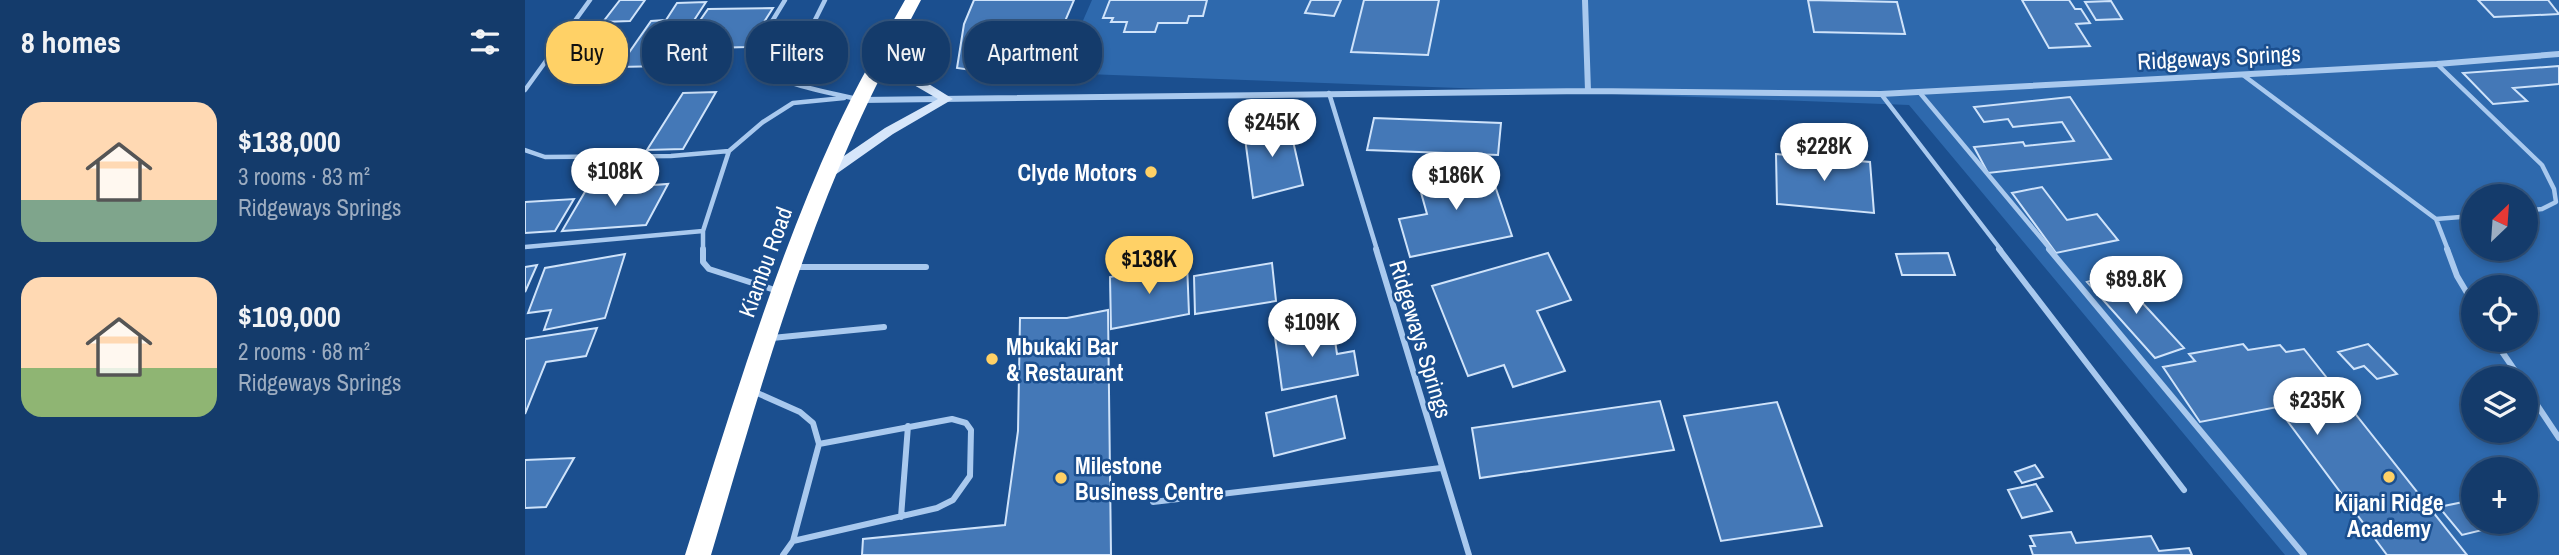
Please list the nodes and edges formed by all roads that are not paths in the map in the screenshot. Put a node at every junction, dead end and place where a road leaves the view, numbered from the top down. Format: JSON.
{"nodes":[{"id":1,"x":590,"y":0,"type":"edge"},
{"id":2,"x":785,"y":0,"type":"edge"},
{"id":3,"x":825,"y":0,"type":"edge"},
{"id":4,"x":913,"y":0,"type":"edge"},
{"id":5,"x":1585,"y":0,"type":"edge"},
{"id":6,"x":774,"y":21,"type":"edge"},
{"id":7,"x":814,"y":21,"type":"edge"},
{"id":8,"x":901,"y":21,"type":"edge"},
{"id":9,"x":2559,"y":54,"type":"edge"},
{"id":10,"x":2437,"y":64,"type":"junction"},
{"id":11,"x":2241,"y":73,"type":"junction"},
{"id":12,"x":799,"y":84,"type":"edge"},
{"id":13,"x":862,"y":84,"type":"edge"},
{"id":14,"x":921,"y":84,"type":"edge"},
{"id":15,"x":525,"y":90,"type":"edge"},
{"id":16,"x":1588,"y":92,"type":"junction"},
{"id":17,"x":1329,"y":93,"type":"junction"},
{"id":18,"x":1920,"y":93,"type":"junction"},
{"id":19,"x":1881,"y":94,"type":"junction"},
{"id":20,"x":853,"y":99,"type":"junction"},
{"id":21,"x":947,"y":99,"type":"junction"},
{"id":22,"x":525,"y":150,"type":"edge"},
{"id":23,"x":729,"y":151,"type":"junction"},
{"id":24,"x":823,"y":177,"type":"junction"},
{"id":25,"x":2538,"y":209,"type":"edge"},
{"id":26,"x":2461,"y":217,"type":"edge"},
{"id":27,"x":2435,"y":219,"type":"junction"},
{"id":28,"x":703,"y":231,"type":"junction"},
{"id":29,"x":525,"y":247,"type":"edge"},
{"id":30,"x":790,"y":267,"type":"junction"},
{"id":31,"x":926,"y":267,"type":"dead end"},
{"id":32,"x":2461,"y":283,"type":"edge"},
{"id":33,"x":782,"y":292,"type":"junction"},
{"id":34,"x":884,"y":327,"type":"dead end"},
{"id":35,"x":766,"y":339,"type":"junction"},
{"id":36,"x":749,"y":389,"type":"junction"},
{"id":37,"x":2538,"y":406,"type":"edge"},
{"id":38,"x":908,"y":426,"type":"junction"},
{"id":39,"x":2559,"y":438,"type":"edge"},
{"id":40,"x":819,"y":444,"type":"junction"},
{"id":41,"x":1441,"y":468,"type":"junction"},
{"id":42,"x":2184,"y":491,"type":"dead end"},
{"id":43,"x":1153,"y":502,"type":"dead end"},
{"id":44,"x":901,"y":517,"type":"junction"},
{"id":45,"x":793,"y":541,"type":"junction"},
{"id":46,"x":698,"y":555,"type":"edge"},
{"id":47,"x":783,"y":555,"type":"edge"},
{"id":48,"x":1469,"y":555,"type":"edge"},
{"id":49,"x":2304,"y":555,"type":"edge"}],
"edges":[{"from":1,"to":15,"type":"lane"},
{"from":2,"to":6,"type":"lane"},
{"from":3,"to":7,"type":"lane"},
{"from":4,"to":8,"type":"highway","name":"Kiambu Road"},
{"from":5,"to":16,"type":"street"},
{"from":9,"to":10,"type":"street","name":"Ridgeways Springs"},
{"from":10,"to":11,"type":"street","name":"Ridgeways Springs"},
{"from":10,"to":25,"type":"lane"},
{"from":11,"to":18,"type":"street","name":"Ridgeways Springs"},
{"from":11,"to":27,"type":"lane"},
{"from":12,"to":20,"type":"lane"},
{"from":13,"to":20,"type":"highway","name":"Kiambu Road"},
{"from":14,"to":21,"type":"main road"},
{"from":16,"to":17,"type":"street","name":"Ridgeways Springs"},
{"from":16,"to":19,"type":"street","name":"Ridgeways Springs"},
{"from":17,"to":21,"type":"street","name":"Ridgeways Springs"},
{"from":17,"to":41,"type":"lane","name":"Ridgeways Springs"},
{"from":18,"to":19,"type":"street","name":"Ridgeways Springs"},
{"from":18,"to":49,"type":"lane"},
{"from":19,"to":42,"type":"lane"},
{"from":20,"to":21,"type":"street","name":"Ridgeways Springs"},
{"from":20,"to":23,"type":"lane"},
{"from":20,"to":24,"type":"highway","name":"Kiambu Road"},
{"from":21,"to":24,"type":"main road"},
{"from":22,"to":23,"type":"lane"},
{"from":23,"to":28,"type":"lane"},
{"from":24,"to":30,"type":"highway","name":"Kiambu Road"},
{"from":26,"to":27,"type":"lane"},
{"from":27,"to":32,"type":"lane"},
{"from":28,"to":29,"type":"lane"},
{"from":28,"to":33,"type":"lane"},
{"from":30,"to":31,"type":"lane"},
{"from":30,"to":33,"type":"highway","name":"Kiambu Road"},
{"from":33,"to":35,"type":"highway","name":"Kiambu Road"},
{"from":34,"to":35,"type":"lane"},
{"from":35,"to":36,"type":"highway","name":"Kiambu Road"},
{"from":36,"to":40,"type":"lane"},
{"from":36,"to":46,"type":"highway","name":"Kiambu Road"},
{"from":37,"to":39,"type":"lane"},
{"from":38,"to":40,"type":"lane"},
{"from":38,"to":44,"type":"lane"},
{"from":38,"to":44,"type":"lane"},
{"from":40,"to":45,"type":"lane"},
{"from":41,"to":43,"type":"lane"},
{"from":41,"to":48,"type":"lane","name":"Ridgeways Springs"},
{"from":44,"to":45,"type":"lane"},
{"from":45,"to":47,"type":"lane"}]}
